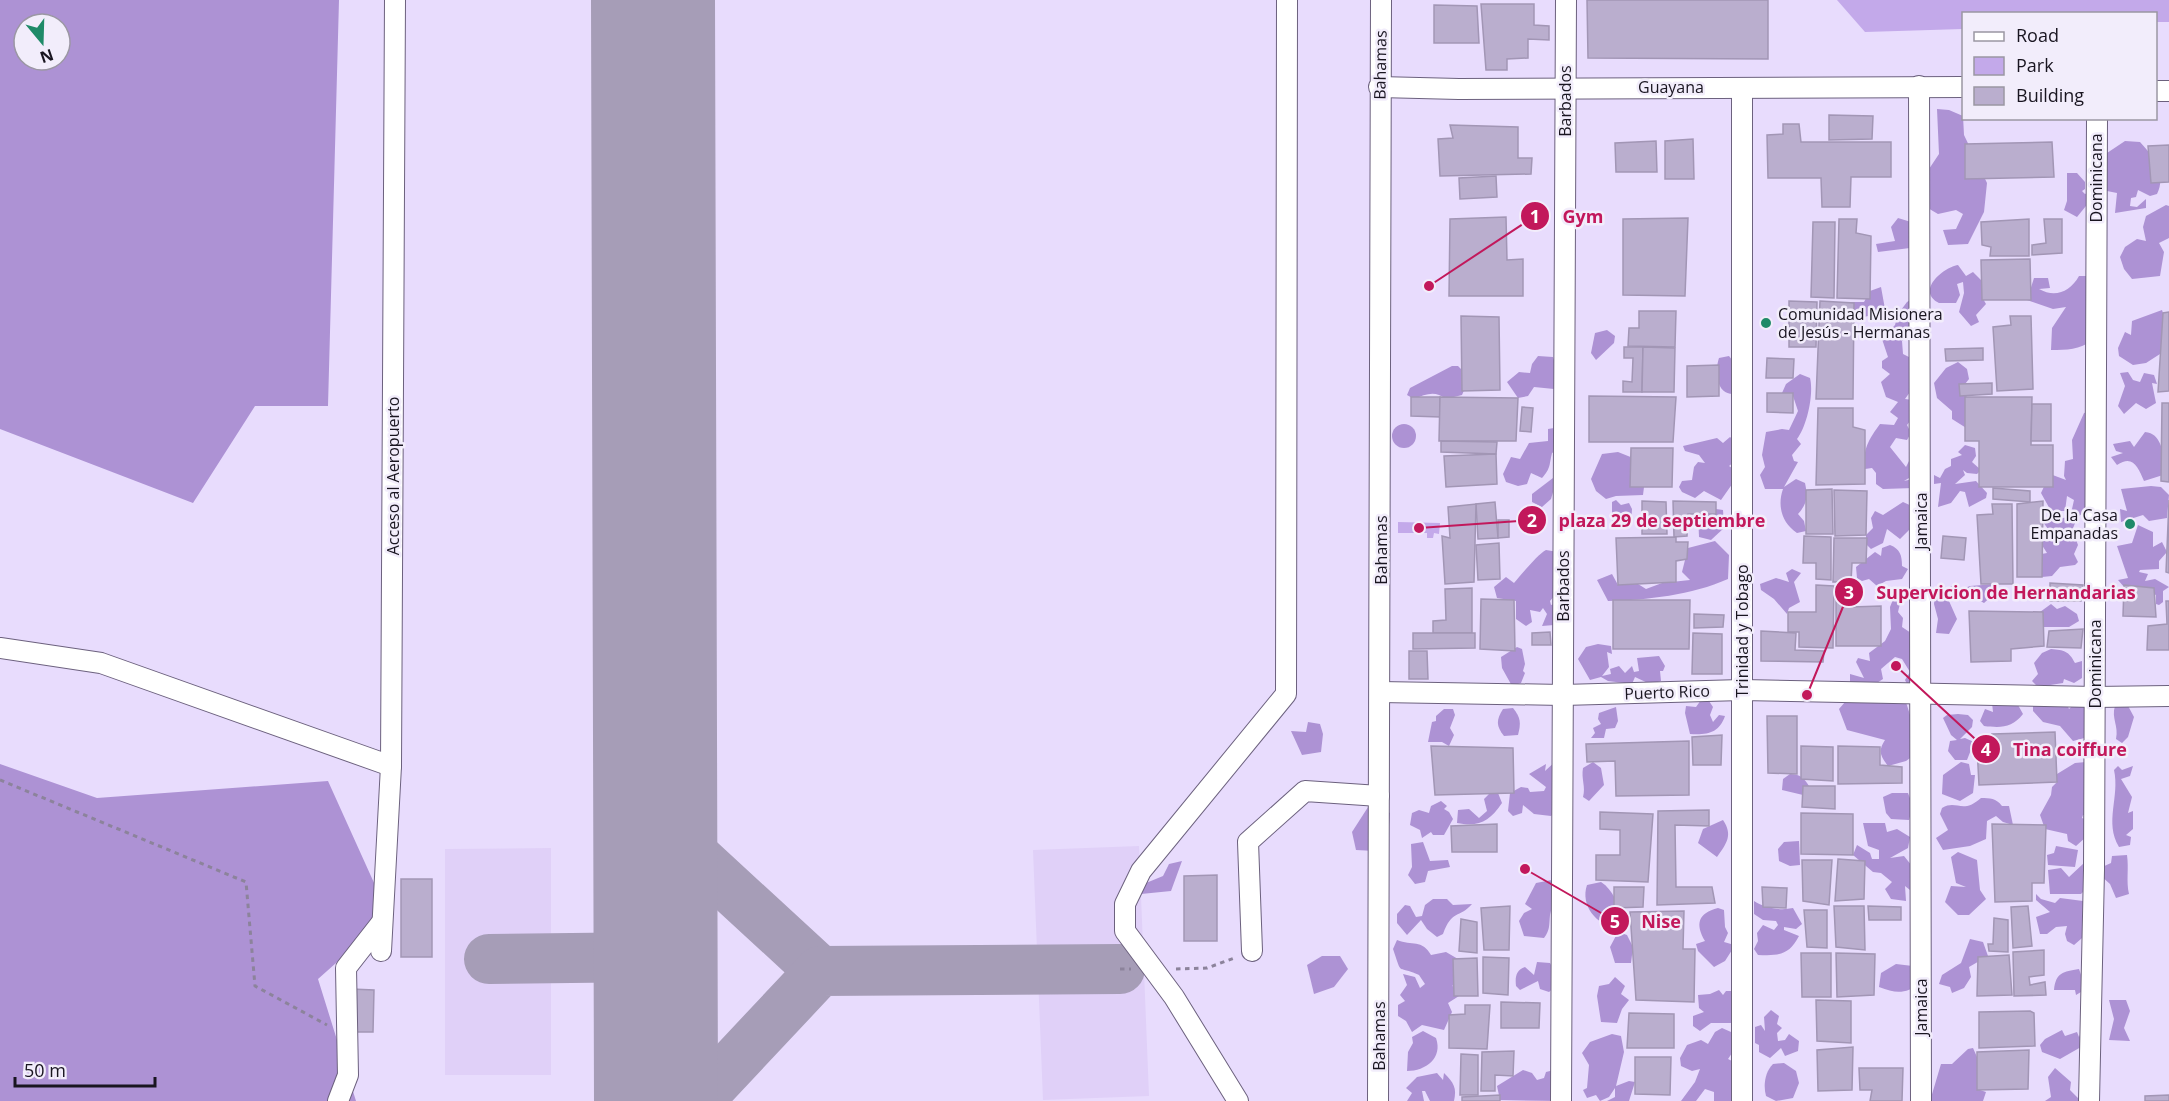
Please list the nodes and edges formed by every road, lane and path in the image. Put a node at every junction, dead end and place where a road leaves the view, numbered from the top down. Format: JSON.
{"nodes":[{"id":1,"x":395,"y":0,"type":"edge"},
{"id":2,"x":1287,"y":0,"type":"edge"},
{"id":3,"x":1381,"y":0,"type":"edge"},
{"id":4,"x":1566,"y":0,"type":"edge"},
{"id":5,"x":1919,"y":86,"type":"junction"},
{"id":6,"x":1379,"y":87,"type":"junction"},
{"id":7,"x":1962,"y":87,"type":"edge"},
{"id":8,"x":1742,"y":88,"type":"junction"},
{"id":9,"x":1565,"y":89,"type":"junction"},
{"id":10,"x":2097,"y":120,"type":"edge"},
{"id":11,"x":0,"y":648,"type":"edge"},
{"id":12,"x":1742,"y":690,"type":"junction"},
{"id":13,"x":1380,"y":692,"type":"junction"},
{"id":14,"x":1921,"y":693,"type":"junction"},
{"id":15,"x":1563,"y":695,"type":"junction"},
{"id":16,"x":2169,"y":696,"type":"edge"},
{"id":17,"x":2095,"y":697,"type":"junction"},
{"id":18,"x":391,"y":766,"type":"junction"},
{"id":19,"x":0,"y":780,"type":"edge"},
{"id":20,"x":1379,"y":796,"type":"junction"},
{"id":21,"x":382,"y":922,"type":"junction"},
{"id":22,"x":381,"y":951,"type":"dead end"},
{"id":23,"x":1252,"y":951,"type":"joint"},
{"id":24,"x":1120,"y":969,"type":"dead end"},
{"id":25,"x":1153,"y":969,"type":"junction"},
{"id":26,"x":347,"y":1036,"type":"junction"},
{"id":27,"x":338,"y":1101,"type":"edge"},
{"id":28,"x":1238,"y":1101,"type":"edge"},
{"id":29,"x":1378,"y":1101,"type":"edge"},
{"id":30,"x":1561,"y":1101,"type":"edge"},
{"id":31,"x":1742,"y":1101,"type":"edge"},
{"id":32,"x":1921,"y":1101,"type":"edge"},
{"id":33,"x":2089,"y":1101,"type":"edge"}],
"edges":[{"from":1,"to":18,"type":"street","name":"Acceso al Aeropuerto"},
{"from":2,"to":25,"type":"street"},
{"from":3,"to":6,"type":"street","name":"Bahamas"},
{"from":4,"to":9,"type":"street","name":"Barbados"},
{"from":5,"to":7,"type":"street","name":"Guayana"},
{"from":5,"to":8,"type":"street","name":"Guayana"},
{"from":5,"to":14,"type":"street","name":"Jamaica"},
{"from":6,"to":9,"type":"street","name":"Guayana"},
{"from":6,"to":13,"type":"street","name":"Bahamas"},
{"from":8,"to":9,"type":"street","name":"Guayana"},
{"from":8,"to":12,"type":"street","name":"Trinidad y Tobago"},
{"from":9,"to":15,"type":"street","name":"Barbados"},
{"from":10,"to":17,"type":"street","name":"Dominicana"},
{"from":11,"to":18,"type":"street"},
{"from":12,"to":14,"type":"street","name":"Puerto Rico"},
{"from":12,"to":15,"type":"street","name":"Puerto Rico"},
{"from":12,"to":31,"type":"street","name":"Trinidad y Tobago"},
{"from":13,"to":15,"type":"street","name":"Puerto Rico"},
{"from":13,"to":20,"type":"street","name":"Bahamas"},
{"from":14,"to":17,"type":"street","name":"Puerto Rico"},
{"from":14,"to":32,"type":"street","name":"Jamaica"},
{"from":15,"to":30,"type":"street","name":"Barbados"},
{"from":16,"to":17,"type":"street","name":"Puerto Rico"},
{"from":17,"to":33,"type":"street","name":"Dominicana"},
{"from":18,"to":21,"type":"street","name":"Acceso al Aeropuerto"},
{"from":19,"to":26,"type":"path"},
{"from":20,"to":23,"type":"street"},
{"from":20,"to":29,"type":"street","name":"Bahamas"},
{"from":21,"to":22,"type":"street","name":"Acceso al Aeropuerto"},
{"from":21,"to":26,"type":"street"},
{"from":23,"to":25,"type":"path"},
{"from":24,"to":25,"type":"path"},
{"from":25,"to":28,"type":"street"},
{"from":26,"to":27,"type":"street"}]}
